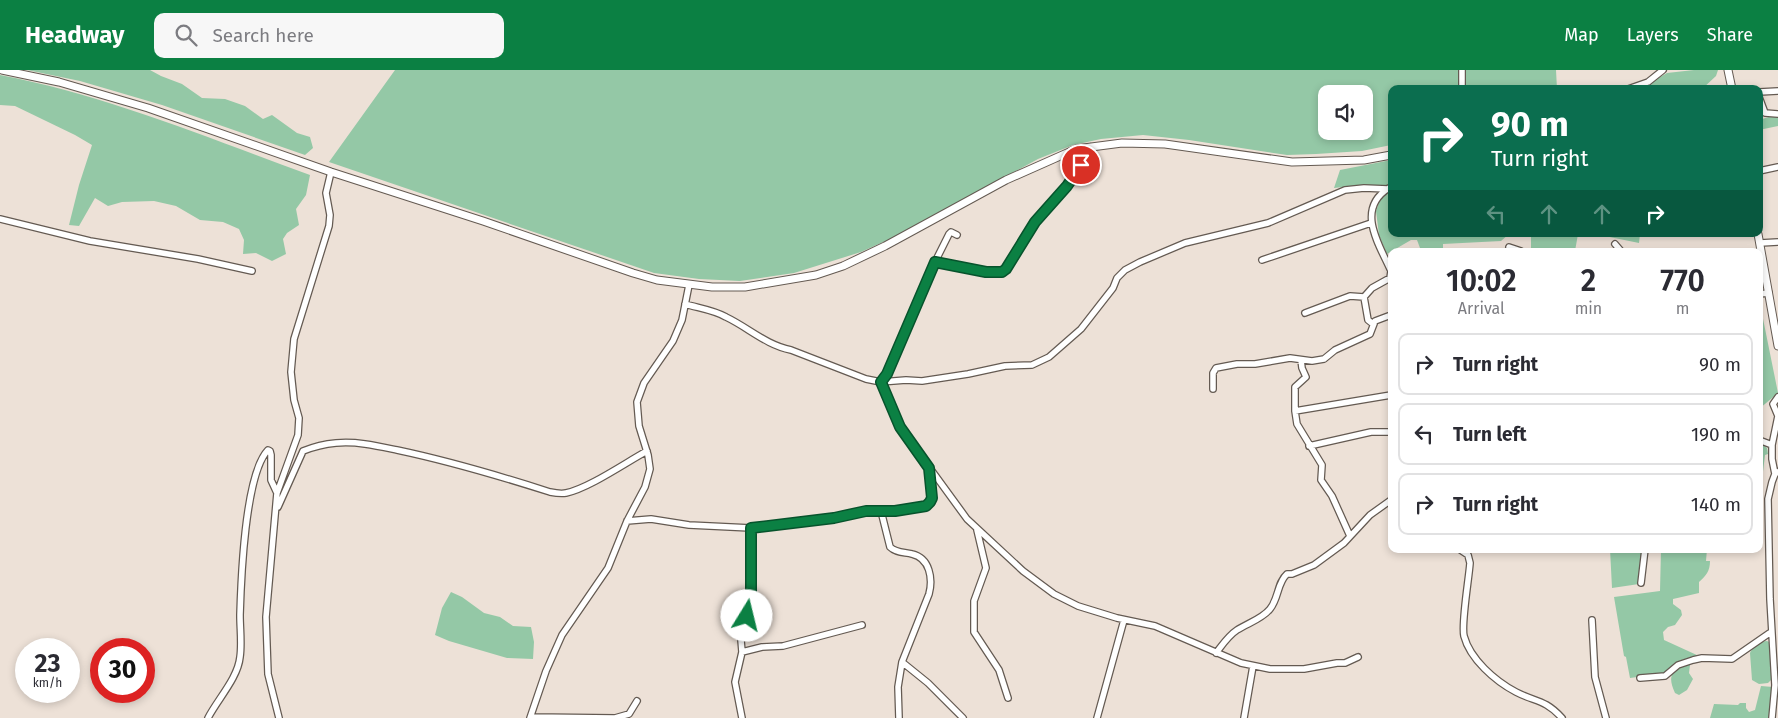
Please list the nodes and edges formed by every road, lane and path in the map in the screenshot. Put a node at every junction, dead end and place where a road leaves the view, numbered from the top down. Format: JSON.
{"nodes":[{"id":1,"x":2,"y":70,"type":"edge"},
{"id":2,"x":1462,"y":70,"type":"edge"},
{"id":3,"x":1663,"y":70,"type":"edge"},
{"id":4,"x":1728,"y":70,"type":"edge"},
{"id":5,"x":1462,"y":85,"type":"edge"},
{"id":6,"x":1639,"y":85,"type":"edge"},
{"id":7,"x":1731,"y":85,"type":"edge"},
{"id":8,"x":1778,"y":91,"type":"edge"},
{"id":9,"x":1763,"y":92,"type":"edge"},
{"id":10,"x":1763,"y":106,"type":"edge"},
{"id":11,"x":1778,"y":114,"type":"edge"},
{"id":12,"x":1091,"y":147,"type":"junction"},
{"id":13,"x":1388,"y":156,"type":"edge"},
{"id":14,"x":1778,"y":167,"type":"edge"},
{"id":15,"x":1763,"y":170,"type":"edge"},
{"id":16,"x":331,"y":172,"type":"junction"},
{"id":17,"x":1388,"y":188,"type":"edge"},
{"id":18,"x":1388,"y":189,"type":"edge"},
{"id":19,"x":0,"y":219,"type":"edge"},
{"id":20,"x":1370,"y":223,"type":"junction"},
{"id":21,"x":957,"y":235,"type":"dead end"},
{"id":22,"x":1759,"y":237,"type":"edge"},
{"id":23,"x":1778,"y":242,"type":"edge"},
{"id":24,"x":1760,"y":243,"type":"junction"},
{"id":25,"x":1615,"y":244,"type":"dead end"},
{"id":26,"x":1509,"y":247,"type":"dead end"},
{"id":27,"x":1512,"y":248,"type":"edge"},
{"id":28,"x":1618,"y":248,"type":"edge"},
{"id":29,"x":1761,"y":248,"type":"edge"},
{"id":30,"x":1262,"y":260,"type":"dead end"},
{"id":31,"x":1763,"y":260,"type":"edge"},
{"id":32,"x":935,"y":262,"type":"junction"},
{"id":33,"x":1388,"y":264,"type":"edge"},
{"id":34,"x":252,"y":271,"type":"dead end"},
{"id":35,"x":1388,"y":279,"type":"edge"},
{"id":36,"x":689,"y":285,"type":"junction"},
{"id":37,"x":1763,"y":294,"type":"edge"},
{"id":38,"x":1769,"y":294,"type":"junction"},
{"id":39,"x":1364,"y":297,"type":"junction"},
{"id":40,"x":685,"y":304,"type":"junction"},
{"id":41,"x":1305,"y":313,"type":"dead end"},
{"id":42,"x":1388,"y":316,"type":"edge"},
{"id":43,"x":1373,"y":324,"type":"junction"},
{"id":44,"x":1778,"y":346,"type":"edge"},
{"id":45,"x":1301,"y":360,"type":"junction"},
{"id":46,"x":881,"y":382,"type":"junction"},
{"id":47,"x":1214,"y":389,"type":"dead end"},
{"id":48,"x":1388,"y":396,"type":"edge"},
{"id":49,"x":1778,"y":397,"type":"edge"},
{"id":50,"x":1295,"y":411,"type":"junction"},
{"id":51,"x":1388,"y":432,"type":"edge"},
{"id":52,"x":1763,"y":442,"type":"edge"},
{"id":53,"x":1772,"y":445,"type":"junction"},
{"id":54,"x":1309,"y":446,"type":"junction"},
{"id":55,"x":647,"y":451,"type":"junction"},
{"id":56,"x":929,"y":468,"type":"junction"},
{"id":57,"x":1777,"y":473,"type":"edge"},
{"id":58,"x":277,"y":493,"type":"junction"},
{"id":59,"x":1388,"y":502,"type":"edge"},
{"id":60,"x":276,"y":511,"type":"junction"},
{"id":61,"x":881,"y":511,"type":"junction"},
{"id":62,"x":627,"y":521,"type":"junction"},
{"id":63,"x":751,"y":528,"type":"junction"},
{"id":64,"x":977,"y":529,"type":"junction"},
{"id":65,"x":1350,"y":536,"type":"junction"},
{"id":66,"x":1465,"y":553,"type":"edge"},
{"id":67,"x":1644,"y":553,"type":"edge"},
{"id":68,"x":1640,"y":583,"type":"dead end"},
{"id":69,"x":1124,"y":620,"type":"junction"},
{"id":70,"x":1592,"y":620,"type":"dead end"},
{"id":71,"x":862,"y":625,"type":"dead end"},
{"id":72,"x":1771,"y":632,"type":"junction"},
{"id":73,"x":742,"y":652,"type":"junction"},
{"id":74,"x":1216,"y":653,"type":"junction"},
{"id":75,"x":1358,"y":657,"type":"dead end"},
{"id":76,"x":902,"y":662,"type":"junction"},
{"id":77,"x":1253,"y":666,"type":"junction"},
{"id":78,"x":1640,"y":678,"type":"dead end"},
{"id":79,"x":1008,"y":698,"type":"dead end"},
{"id":80,"x":637,"y":701,"type":"dead end"},
{"id":81,"x":1776,"y":702,"type":"edge"},
{"id":82,"x":209,"y":716,"type":"edge"},
{"id":83,"x":530,"y":717,"type":"edge"},
{"id":84,"x":279,"y":718,"type":"edge"},
{"id":85,"x":742,"y":718,"type":"edge"},
{"id":86,"x":899,"y":718,"type":"edge"},
{"id":87,"x":963,"y":718,"type":"edge"},
{"id":88,"x":1097,"y":718,"type":"edge"},
{"id":89,"x":1244,"y":718,"type":"edge"},
{"id":90,"x":1562,"y":718,"type":"edge"},
{"id":91,"x":1606,"y":718,"type":"edge"},
{"id":92,"x":1772,"y":718,"type":"edge"}],
"edges":[{"from":1,"to":16,"type":"street"},
{"from":2,"to":5,"type":"street"},
{"from":3,"to":6,"type":"street"},
{"from":4,"to":7,"type":"street"},
{"from":8,"to":9,"type":"street"},
{"from":10,"to":11,"type":"street"},
{"from":12,"to":13,"type":"street"},
{"from":12,"to":32,"type":"street"},
{"from":12,"to":36,"type":"street"},
{"from":14,"to":15,"type":"street"},
{"from":16,"to":36,"type":"street"},
{"from":16,"to":58,"type":"street"},
{"from":17,"to":46,"type":"street"},
{"from":18,"to":20,"type":"street"},
{"from":19,"to":34,"type":"street"},
{"from":20,"to":30,"type":"street"},
{"from":20,"to":33,"type":"street"},
{"from":21,"to":32,"type":"street"},
{"from":22,"to":24,"type":"street"},
{"from":23,"to":24,"type":"street"},
{"from":24,"to":29,"type":"street"},
{"from":25,"to":28,"type":"street"},
{"from":26,"to":27,"type":"street"},
{"from":31,"to":38,"type":"street"},
{"from":32,"to":46,"type":"street"},
{"from":35,"to":39,"type":"street"},
{"from":36,"to":40,"type":"street"},
{"from":37,"to":38,"type":"street"},
{"from":38,"to":44,"type":"street"},
{"from":39,"to":41,"type":"street"},
{"from":39,"to":43,"type":"street"},
{"from":40,"to":46,"type":"street"},
{"from":40,"to":55,"type":"street"},
{"from":42,"to":43,"type":"street"},
{"from":43,"to":45,"type":"street"},
{"from":45,"to":47,"type":"street"},
{"from":45,"to":50,"type":"street"},
{"from":46,"to":56,"type":"street"},
{"from":48,"to":50,"type":"street"},
{"from":49,"to":53,"type":"street"},
{"from":50,"to":54,"type":"street"},
{"from":51,"to":54,"type":"street"},
{"from":52,"to":53,"type":"street"},
{"from":53,"to":57,"type":"street"},
{"from":54,"to":65,"type":"street"},
{"from":55,"to":60,"type":"street"},
{"from":55,"to":62,"type":"street"},
{"from":56,"to":61,"type":"street"},
{"from":56,"to":64,"type":"street"},
{"from":57,"to":72,"type":"street"},
{"from":58,"to":60,"type":"street"},
{"from":58,"to":82,"type":"street"},
{"from":59,"to":65,"type":"street"},
{"from":60,"to":84,"type":"street"},
{"from":61,"to":63,"type":"street"},
{"from":61,"to":76,"type":"street"},
{"from":62,"to":63,"type":"street"},
{"from":62,"to":83,"type":"street"},
{"from":63,"to":73,"type":"street"},
{"from":64,"to":69,"type":"street"},
{"from":64,"to":79,"type":"street"},
{"from":65,"to":74,"type":"street"},
{"from":66,"to":90,"type":"street"},
{"from":67,"to":68,"type":"street"},
{"from":69,"to":74,"type":"street"},
{"from":69,"to":88,"type":"street"},
{"from":70,"to":91,"type":"street"},
{"from":71,"to":73,"type":"street"},
{"from":72,"to":78,"type":"street"},
{"from":72,"to":81,"type":"street"},
{"from":73,"to":85,"type":"street"},
{"from":74,"to":77,"type":"street"},
{"from":75,"to":77,"type":"street"},
{"from":76,"to":86,"type":"street"},
{"from":76,"to":87,"type":"street"},
{"from":77,"to":89,"type":"street"},
{"from":80,"to":83,"type":"street"},
{"from":81,"to":92,"type":"street"}]}
